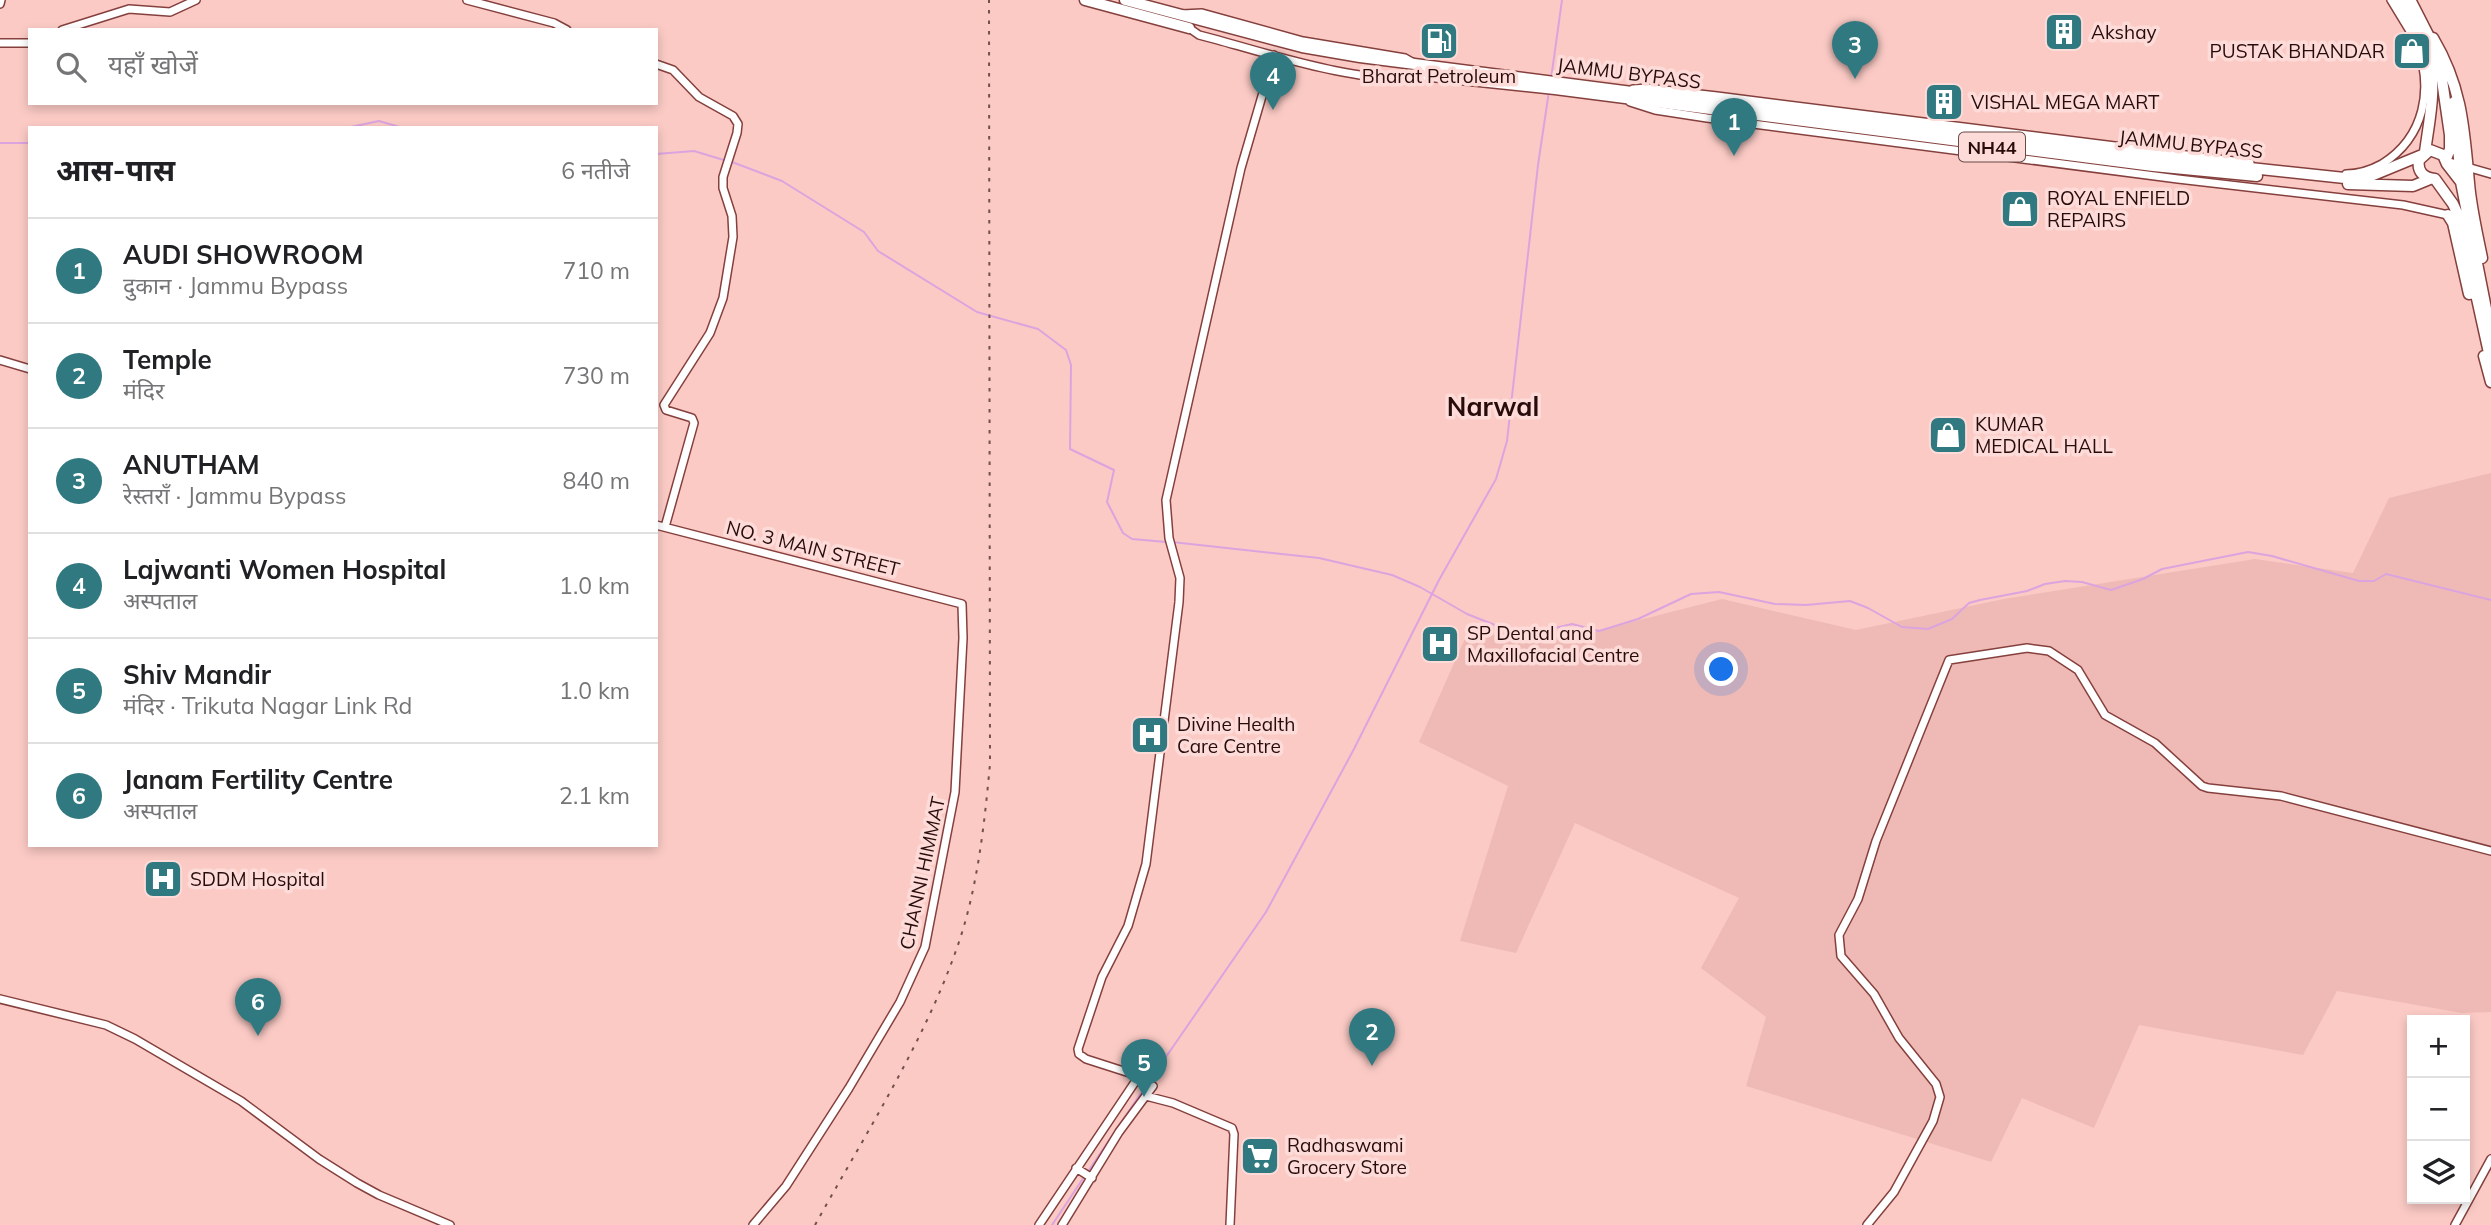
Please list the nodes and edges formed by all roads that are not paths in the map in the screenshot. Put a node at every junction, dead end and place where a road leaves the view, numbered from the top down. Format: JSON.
{"nodes":[{"id":1,"x":196,"y":0,"type":"edge"},
{"id":2,"x":467,"y":0,"type":"edge"},
{"id":3,"x":1085,"y":0,"type":"edge"},
{"id":4,"x":1125,"y":0,"type":"edge"},
{"id":5,"x":2390,"y":0,"type":"edge"},
{"id":6,"x":2397,"y":0,"type":"edge"},
{"id":7,"x":2405,"y":0,"type":"edge"},
{"id":8,"x":2412,"y":0,"type":"edge"},
{"id":9,"x":68,"y":28,"type":"edge"},
{"id":10,"x":563,"y":28,"type":"edge"},
{"id":11,"x":1189,"y":28,"type":"joint"},
{"id":12,"x":2433,"y":38,"type":"junction"},
{"id":13,"x":0,"y":43,"type":"edge"},
{"id":14,"x":28,"y":43,"type":"edge"},
{"id":15,"x":2416,"y":43,"type":"junction"},
{"id":16,"x":2431,"y":53,"type":"junction"},
{"id":17,"x":1274,"y":55,"type":"junction"},
{"id":18,"x":658,"y":65,"type":"edge"},
{"id":19,"x":1422,"y":75,"type":"joint"},
{"id":20,"x":2442,"y":76,"type":"junction"},
{"id":21,"x":1532,"y":83,"type":"junction"},
{"id":22,"x":1618,"y":94,"type":"junction"},
{"id":23,"x":2423,"y":154,"type":"junction"},
{"id":24,"x":2446,"y":162,"type":"junction"},
{"id":25,"x":2464,"y":166,"type":"junction"},
{"id":26,"x":2491,"y":174,"type":"edge"},
{"id":27,"x":2432,"y":179,"type":"junction"},
{"id":28,"x":2461,"y":182,"type":"junction"},
{"id":29,"x":2448,"y":215,"type":"joint"},
{"id":30,"x":2477,"y":286,"type":"junction"},
{"id":31,"x":2491,"y":306,"type":"edge"},
{"id":32,"x":2484,"y":322,"type":"junction"},
{"id":33,"x":2491,"y":334,"type":"edge"},
{"id":34,"x":0,"y":360,"type":"edge"},
{"id":35,"x":2491,"y":362,"type":"edge"},
{"id":36,"x":28,"y":368,"type":"edge"},
{"id":37,"x":2491,"y":382,"type":"edge"},
{"id":38,"x":658,"y":525,"type":"edge"},
{"id":39,"x":665,"y":527,"type":"junction"},
{"id":40,"x":962,"y":604,"type":"joint"},
{"id":41,"x":2491,"y":851,"type":"edge"},
{"id":42,"x":0,"y":999,"type":"edge"},
{"id":43,"x":1148,"y":1081,"type":"junction"},
{"id":44,"x":1146,"y":1096,"type":"junction"},
{"id":45,"x":2491,"y":1160,"type":"edge"},
{"id":46,"x":1078,"y":1169,"type":"junction"},
{"id":47,"x":1090,"y":1177,"type":"junction"},
{"id":48,"x":450,"y":1225,"type":"edge"},
{"id":49,"x":753,"y":1225,"type":"edge"},
{"id":50,"x":1039,"y":1225,"type":"edge"},
{"id":51,"x":1062,"y":1225,"type":"edge"},
{"id":52,"x":1230,"y":1225,"type":"edge"},
{"id":53,"x":1867,"y":1225,"type":"edge"},
{"id":54,"x":2455,"y":1225,"type":"edge"}],
"edges":[{"from":1,"to":9,"type":"street"},
{"from":2,"to":10,"type":"street"},
{"from":3,"to":11,"type":"highway"},
{"from":4,"to":21,"type":"highway","name":"JAMMU BYPASS","number":"NH44"},
{"from":5,"to":15,"type":"street"},
{"from":6,"to":16,"type":"highway"},
{"from":7,"to":16,"type":"highway"},
{"from":8,"to":12,"type":"street"},
{"from":11,"to":17,"type":"street"},
{"from":12,"to":16,"type":"street"},
{"from":12,"to":25,"type":"highway"},
{"from":13,"to":14,"type":"street"},
{"from":15,"to":16,"type":"street"},
{"from":15,"to":22,"type":"street"},
{"from":16,"to":20,"type":"highway"},
{"from":16,"to":23,"type":"highway"},
{"from":17,"to":19,"type":"street"},
{"from":17,"to":43,"type":"street"},
{"from":18,"to":39,"type":"street"},
{"from":19,"to":21,"type":"highway","name":"JAMMU BYPASS","number":"NH44"},
{"from":20,"to":24,"type":"highway"},
{"from":20,"to":25,"type":"highway"},
{"from":21,"to":22,"type":"highway","name":"JAMMU BYPASS","number":"NH44"},
{"from":22,"to":23,"type":"highway","name":"JAMMU BYPASS","number":"NH44"},
{"from":22,"to":27,"type":"highway","name":"JAMMU BYPASS","number":"NH44"},
{"from":22,"to":29,"type":"street"},
{"from":23,"to":24,"type":"highway"},
{"from":23,"to":27,"type":"highway"},
{"from":24,"to":25,"type":"street"},
{"from":24,"to":27,"type":"highway"},
{"from":24,"to":28,"type":"highway"},
{"from":25,"to":26,"type":"street"},
{"from":25,"to":28,"type":"highway"},
{"from":25,"to":30,"type":"highway"},
{"from":27,"to":30,"type":"highway"},
{"from":28,"to":30,"type":"highway"},
{"from":29,"to":30,"type":"highway"},
{"from":30,"to":31,"type":"highway"},
{"from":30,"to":32,"type":"highway"},
{"from":30,"to":37,"type":"highway"},
{"from":32,"to":33,"type":"highway"},
{"from":32,"to":35,"type":"highway"},
{"from":34,"to":36,"type":"street"},
{"from":38,"to":39,"type":"street","name":"NO. 3 MAIN STREET"},
{"from":39,"to":40,"type":"street","name":"NO. 3 MAIN STREET"},
{"from":40,"to":49,"type":"street","name":"CHANNI HIMMAT"},
{"from":41,"to":53,"type":"street"},
{"from":42,"to":48,"type":"street"},
{"from":43,"to":44,"type":"street"},
{"from":43,"to":46,"type":"street"},
{"from":44,"to":47,"type":"street"},
{"from":44,"to":52,"type":"street"},
{"from":45,"to":54,"type":"street"},
{"from":46,"to":47,"type":"street"},
{"from":46,"to":50,"type":"street"},
{"from":47,"to":51,"type":"street"}]}
